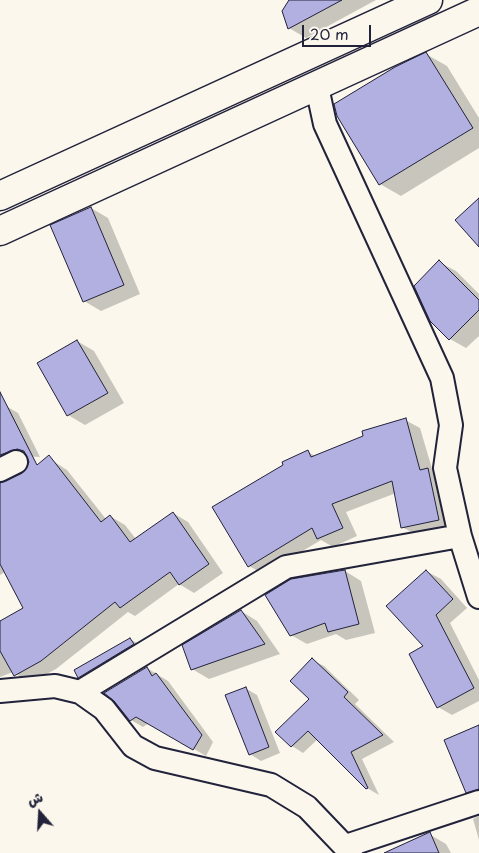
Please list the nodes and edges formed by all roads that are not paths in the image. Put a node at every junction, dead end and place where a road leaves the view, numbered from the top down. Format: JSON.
{"nodes":[{"id":1,"x":428,"y":0,"type":"edge"},
{"id":2,"x":479,"y":11,"type":"edge"},
{"id":3,"x":317,"y":87,"type":"junction"},
{"id":4,"x":0,"y":196,"type":"edge"},
{"id":5,"x":0,"y":230,"type":"edge"},
{"id":6,"x":460,"y":536,"type":"junction"},
{"id":7,"x":479,"y":597,"type":"edge"},
{"id":8,"x":0,"y":690,"type":"edge"},
{"id":9,"x":80,"y":692,"type":"junction"},
{"id":10,"x":479,"y":802,"type":"edge"},
{"id":11,"x":349,"y":850,"type":"edge"}],
"edges":[{"from":1,"to":4,"type":"main road"},
{"from":2,"to":3,"type":"main road"},
{"from":3,"to":5,"type":"main road"},
{"from":3,"to":6,"type":"street"},
{"from":6,"to":7,"type":"street"},
{"from":6,"to":9,"type":"street"},
{"from":8,"to":9,"type":"street"},
{"from":9,"to":11,"type":"street"},
{"from":10,"to":11,"type":"street"}]}
